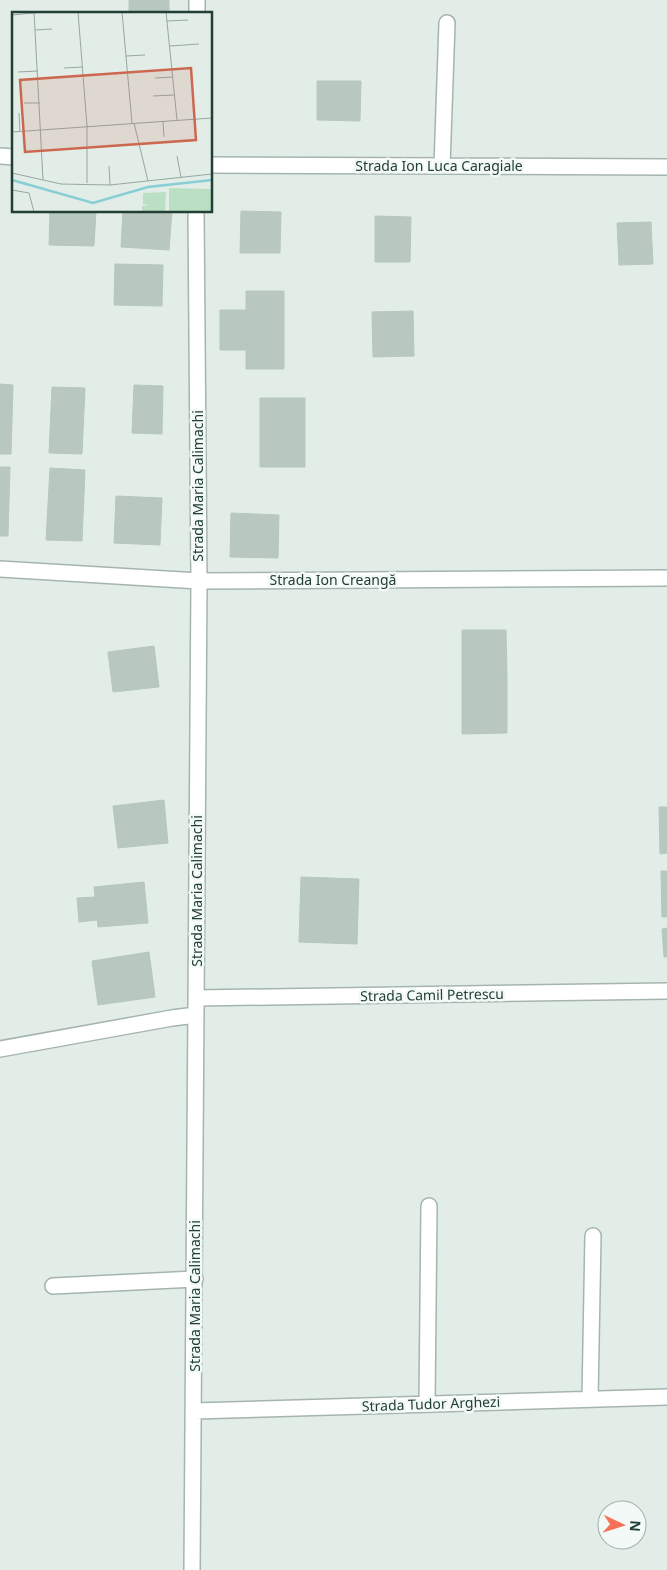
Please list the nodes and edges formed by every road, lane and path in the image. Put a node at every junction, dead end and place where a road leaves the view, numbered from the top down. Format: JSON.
{"nodes":[{"id":1,"x":447,"y":23,"type":"dead end"},
{"id":2,"x":212,"y":165,"type":"edge"},
{"id":3,"x":442,"y":166,"type":"junction"},
{"id":4,"x":667,"y":167,"type":"edge"},
{"id":5,"x":196,"y":212,"type":"edge"},
{"id":6,"x":0,"y":569,"type":"edge"},
{"id":7,"x":667,"y":578,"type":"edge"},
{"id":8,"x":199,"y":581,"type":"junction"},
{"id":9,"x":667,"y":991,"type":"edge"},
{"id":10,"x":197,"y":998,"type":"junction"},
{"id":11,"x":196,"y":1015,"type":"junction"},
{"id":12,"x":0,"y":1049,"type":"edge"},
{"id":13,"x":429,"y":1206,"type":"dead end"},
{"id":14,"x":593,"y":1236,"type":"dead end"},
{"id":15,"x":195,"y":1279,"type":"junction"},
{"id":16,"x":53,"y":1286,"type":"dead end"},
{"id":17,"x":667,"y":1397,"type":"edge"},
{"id":18,"x":590,"y":1399,"type":"junction"},
{"id":19,"x":427,"y":1404,"type":"junction"},
{"id":20,"x":194,"y":1411,"type":"junction"},
{"id":21,"x":192,"y":1570,"type":"edge"}],
"edges":[{"from":1,"to":3,"type":"street"},
{"from":2,"to":3,"type":"street","name":"Strada Ion Luca Caragiale"},
{"from":3,"to":4,"type":"street","name":"Strada Ion Luca Caragiale"},
{"from":5,"to":8,"type":"street","name":"Strada Maria Calimachi"},
{"from":6,"to":8,"type":"street","name":"Strada Ion Creangă"},
{"from":7,"to":8,"type":"street","name":"Strada Ion Creangă"},
{"from":8,"to":10,"type":"street","name":"Strada Maria Calimachi"},
{"from":9,"to":10,"type":"street","name":"Strada Camil Petrescu"},
{"from":10,"to":11,"type":"street","name":"Strada Maria Calimachi"},
{"from":11,"to":12,"type":"street"},
{"from":11,"to":15,"type":"street","name":"Strada Maria Calimachi"},
{"from":13,"to":19,"type":"street"},
{"from":14,"to":18,"type":"street"},
{"from":15,"to":16,"type":"street"},
{"from":15,"to":20,"type":"street","name":"Strada Maria Calimachi"},
{"from":17,"to":18,"type":"street","name":"Strada Tudor Arghezi"},
{"from":18,"to":19,"type":"street","name":"Strada Tudor Arghezi"},
{"from":19,"to":20,"type":"street","name":"Strada Tudor Arghezi"},
{"from":20,"to":21,"type":"street","name":"Strada Maria Calimachi"}]}
